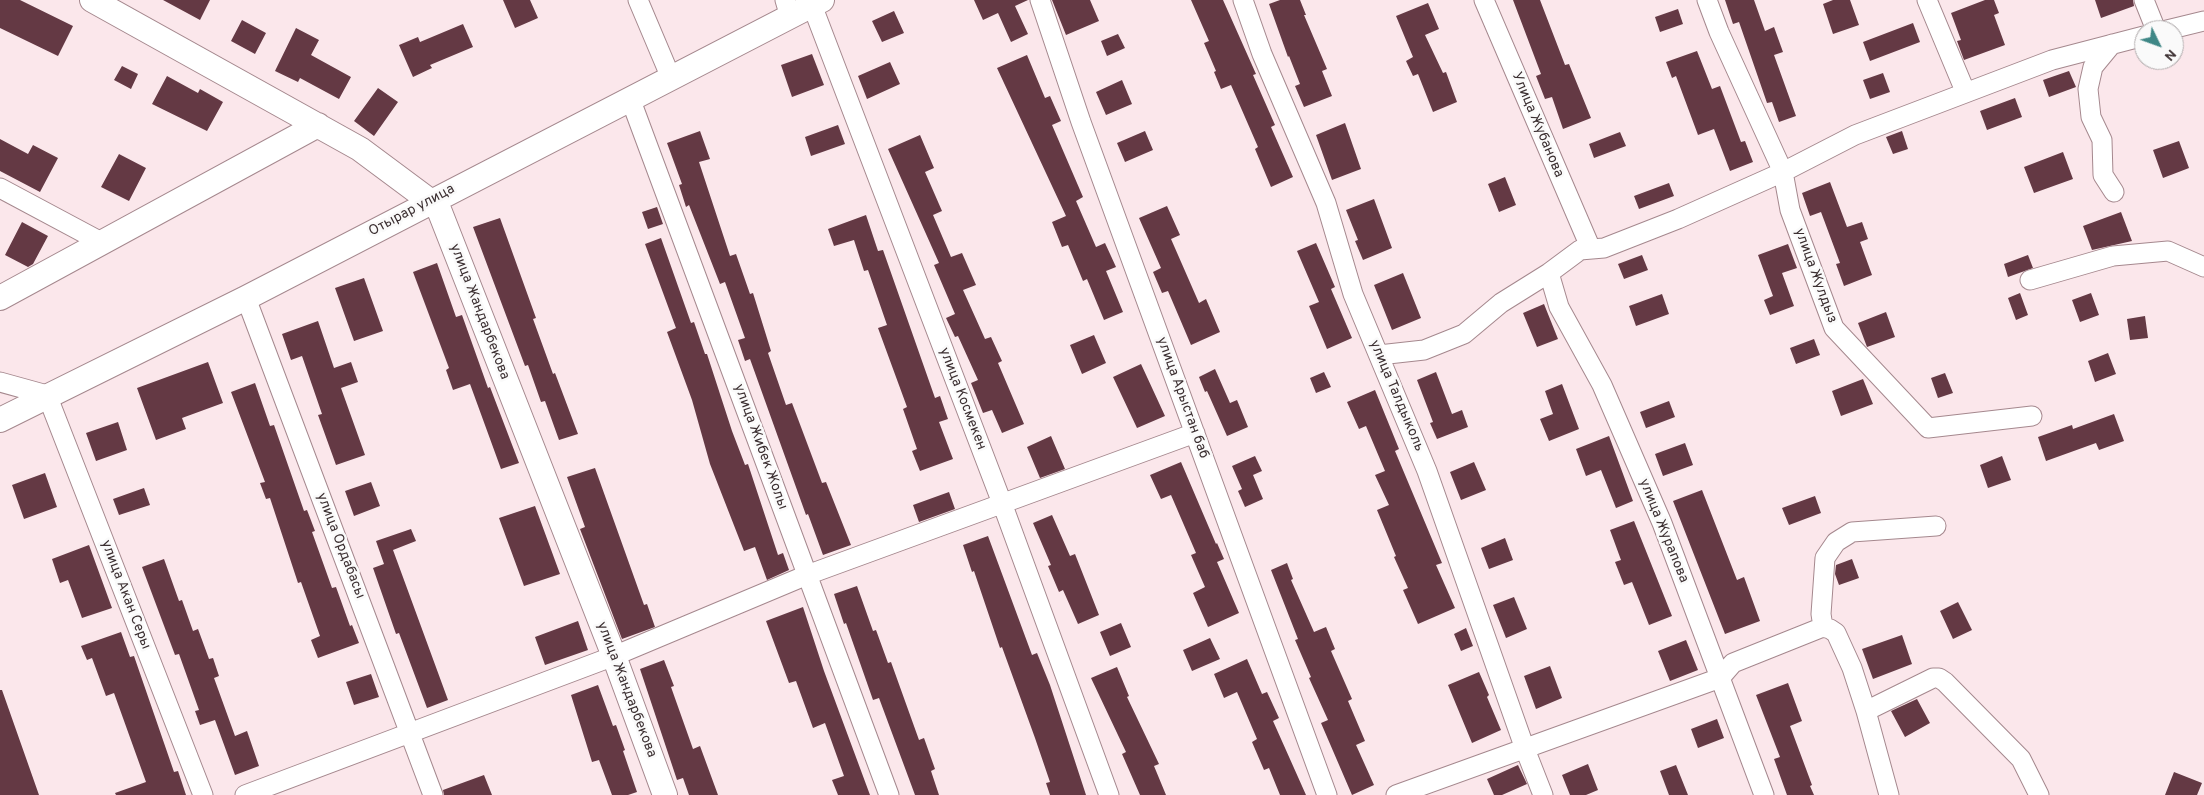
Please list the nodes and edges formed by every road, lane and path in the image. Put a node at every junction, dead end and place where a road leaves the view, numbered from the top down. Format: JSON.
{"nodes":[{"id":1,"x":92,"y":0,"type":"edge"},
{"id":2,"x":638,"y":0,"type":"edge"},
{"id":3,"x":1040,"y":0,"type":"edge"},
{"id":4,"x":1243,"y":0,"type":"edge"},
{"id":5,"x":1484,"y":0,"type":"edge"},
{"id":6,"x":1707,"y":0,"type":"edge"},
{"id":7,"x":1927,"y":0,"type":"edge"},
{"id":8,"x":2144,"y":0,"type":"edge"},
{"id":9,"x":817,"y":3,"type":"edge"},
{"id":10,"x":787,"y":8,"type":"edge"},
{"id":11,"x":2152,"y":20,"type":"edge"},
{"id":12,"x":2204,"y":21,"type":"edge"},
{"id":13,"x":2184,"y":26,"type":"edge"},
{"id":14,"x":2134,"y":38,"type":"edge"},
{"id":15,"x":2112,"y":44,"type":"junction"},
{"id":16,"x":671,"y":78,"type":"junction"},
{"id":17,"x":1965,"y":91,"type":"junction"},
{"id":18,"x":630,"y":98,"type":"junction"},
{"id":19,"x":318,"y":125,"type":"junction"},
{"id":20,"x":1782,"y":172,"type":"junction"},
{"id":21,"x":0,"y":188,"type":"edge"},
{"id":22,"x":2114,"y":192,"type":"dead end"},
{"id":23,"x":431,"y":201,"type":"junction"},
{"id":24,"x":103,"y":243,"type":"junction"},
{"id":25,"x":1591,"y":249,"type":"junction"},
{"id":26,"x":2204,"y":267,"type":"edge"},
{"id":27,"x":1549,"y":273,"type":"junction"},
{"id":28,"x":2030,"y":280,"type":"dead end"},
{"id":29,"x":0,"y":298,"type":"edge"},
{"id":30,"x":246,"y":298,"type":"junction"},
{"id":31,"x":1379,"y":355,"type":"junction"},
{"id":32,"x":0,"y":382,"type":"edge"},
{"id":33,"x":47,"y":395,"type":"junction"},
{"id":34,"x":2032,"y":416,"type":"dead end"},
{"id":35,"x":0,"y":420,"type":"edge"},
{"id":36,"x":1194,"y":433,"type":"junction"},
{"id":37,"x":1002,"y":503,"type":"junction"},
{"id":38,"x":1936,"y":526,"type":"dead end"},
{"id":39,"x":807,"y":575,"type":"junction"},
{"id":40,"x":1823,"y":626,"type":"junction"},
{"id":41,"x":614,"y":656,"type":"junction"},
{"id":42,"x":1720,"y":678,"type":"junction"},
{"id":43,"x":1866,"y":711,"type":"junction"},
{"id":44,"x":411,"y":733,"type":"junction"},
{"id":45,"x":1525,"y":749,"type":"junction"},
{"id":46,"x":203,"y":795,"type":"edge"},
{"id":47,"x":245,"y":795,"type":"edge"},
{"id":48,"x":433,"y":795,"type":"edge"},
{"id":49,"x":665,"y":795,"type":"edge"},
{"id":50,"x":889,"y":795,"type":"edge"},
{"id":51,"x":1109,"y":795,"type":"edge"},
{"id":52,"x":1327,"y":795,"type":"edge"},
{"id":53,"x":1396,"y":795,"type":"edge"},
{"id":54,"x":1544,"y":795,"type":"edge"},
{"id":55,"x":1764,"y":795,"type":"edge"},
{"id":56,"x":1890,"y":795,"type":"edge"},
{"id":57,"x":2039,"y":795,"type":"edge"}],
"edges":[{"from":1,"to":19,"type":"street","name":"улица Жандарбекова"},
{"from":2,"to":16,"type":"street"},
{"from":3,"to":36,"type":"street","name":"улица Арыстан баб"},
{"from":4,"to":31,"type":"street","name":"улица Талдыколь"},
{"from":5,"to":25,"type":"street","name":"Улица Жубанова"},
{"from":6,"to":20,"type":"street","name":"улица Жулдыз"},
{"from":7,"to":17,"type":"street"},
{"from":8,"to":11,"type":"street"},
{"from":9,"to":10,"type":"street","name":"Отырар улица"},
{"from":9,"to":37,"type":"street","name":"улица Космекен"},
{"from":10,"to":16,"type":"street","name":"Отырар улица"},
{"from":12,"to":13,"type":"street"},
{"from":14,"to":15,"type":"street"},
{"from":15,"to":17,"type":"street"},
{"from":15,"to":22,"type":"street"},
{"from":16,"to":18,"type":"street","name":"Отырар улица"},
{"from":17,"to":20,"type":"street"},
{"from":18,"to":23,"type":"street","name":"Отырар улица"},
{"from":18,"to":39,"type":"street","name":"улица Жибек Жолы"},
{"from":19,"to":23,"type":"street","name":"улица Жандарбекова"},
{"from":19,"to":24,"type":"street"},
{"from":20,"to":25,"type":"street"},
{"from":20,"to":34,"type":"street","name":"улица Жулдыз"},
{"from":21,"to":24,"type":"street"},
{"from":23,"to":30,"type":"street","name":"Отырар улица"},
{"from":23,"to":41,"type":"street","name":"улица Жандарбекова"},
{"from":24,"to":29,"type":"street"},
{"from":25,"to":27,"type":"street"},
{"from":26,"to":28,"type":"street"},
{"from":27,"to":31,"type":"street"},
{"from":27,"to":42,"type":"street","name":"улица Журапова"},
{"from":30,"to":33,"type":"street","name":"Отырар улица"},
{"from":30,"to":44,"type":"street","name":"улица Ордабасы"},
{"from":31,"to":45,"type":"street","name":"улица Талдыколь"},
{"from":32,"to":33,"type":"street"},
{"from":33,"to":35,"type":"street","name":"Отырар улица"},
{"from":33,"to":46,"type":"street","name":"улица Акан Серы"},
{"from":36,"to":37,"type":"street"},
{"from":36,"to":52,"type":"street","name":"улица Арыстан баб"},
{"from":37,"to":39,"type":"street"},
{"from":37,"to":51,"type":"street","name":"улица Космекен"},
{"from":38,"to":40,"type":"street"},
{"from":39,"to":41,"type":"street"},
{"from":39,"to":50,"type":"street","name":"улица Жибек Жолы"},
{"from":40,"to":42,"type":"street"},
{"from":40,"to":43,"type":"street"},
{"from":41,"to":44,"type":"street"},
{"from":41,"to":49,"type":"street","name":"улица Жандарбекова"},
{"from":42,"to":45,"type":"street"},
{"from":42,"to":55,"type":"street","name":"улица Журапова"},
{"from":43,"to":56,"type":"street"},
{"from":43,"to":57,"type":"street"},
{"from":44,"to":47,"type":"street"},
{"from":44,"to":48,"type":"street","name":"улица Ордабасы"},
{"from":45,"to":53,"type":"street"},
{"from":45,"to":54,"type":"street","name":"улица Талдыколь"}]}
